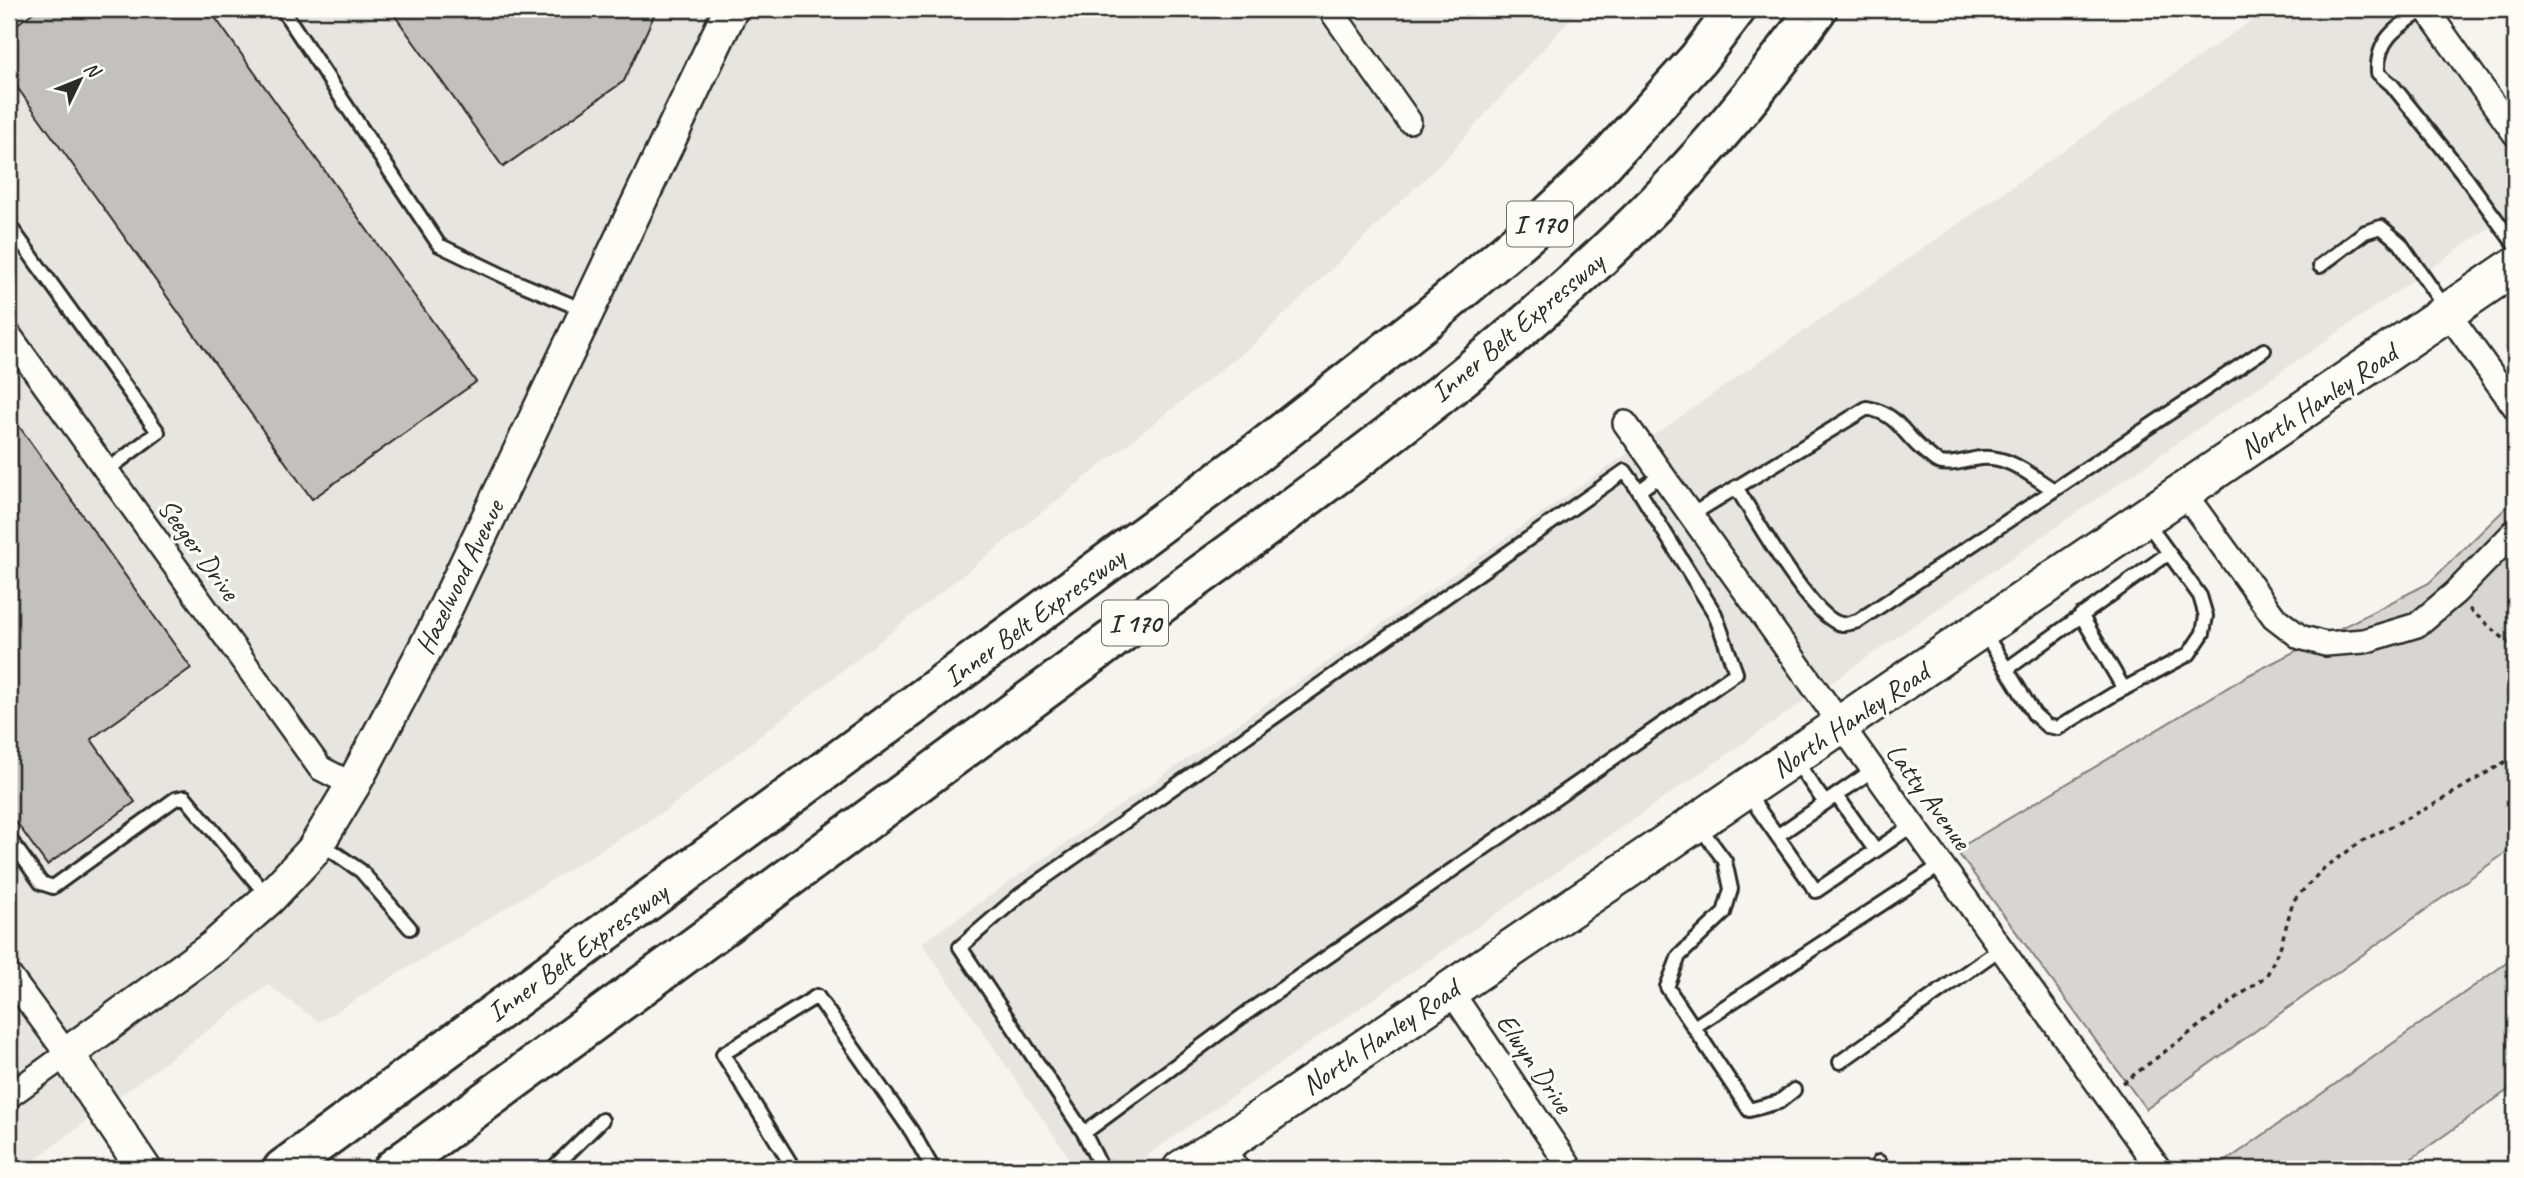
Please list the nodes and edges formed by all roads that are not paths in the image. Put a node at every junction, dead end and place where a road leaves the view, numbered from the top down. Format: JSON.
{"nodes":[{"id":1,"x":282,"y":9,"type":"edge"},
{"id":2,"x":731,"y":9,"type":"edge"},
{"id":3,"x":1330,"y":9,"type":"edge"},
{"id":4,"x":1736,"y":9,"type":"edge"},
{"id":5,"x":1817,"y":9,"type":"edge"},
{"id":6,"x":2425,"y":9,"type":"edge"},
{"id":7,"x":2511,"y":119,"type":"edge"},
{"id":8,"x":1409,"y":121,"type":"dead end"},
{"id":9,"x":9,"y":225,"type":"edge"},
{"id":10,"x":2515,"y":245,"type":"edge"},
{"id":11,"x":2320,"y":266,"type":"dead end"},
{"id":12,"x":2515,"y":267,"type":"edge"},
{"id":13,"x":586,"y":311,"type":"junction"},
{"id":14,"x":2448,"y":313,"type":"junction"},
{"id":15,"x":9,"y":335,"type":"edge"},
{"id":16,"x":2264,"y":350,"type":"dead end"},
{"id":17,"x":2515,"y":407,"type":"edge"},
{"id":18,"x":1625,"y":423,"type":"dead end"},
{"id":19,"x":106,"y":471,"type":"junction"},
{"id":20,"x":1662,"y":474,"type":"junction"},
{"id":21,"x":1736,"y":488,"type":"junction"},
{"id":22,"x":2053,"y":490,"type":"junction"},
{"id":23,"x":1639,"y":491,"type":"junction"},
{"id":24,"x":2184,"y":493,"type":"junction"},
{"id":25,"x":1691,"y":515,"type":"junction"},
{"id":26,"x":2144,"y":519,"type":"junction"},
{"id":27,"x":2515,"y":531,"type":"edge"},
{"id":28,"x":2169,"y":553,"type":"junction"},
{"id":29,"x":2081,"y":615,"type":"junction"},
{"id":30,"x":1983,"y":630,"type":"junction"},
{"id":31,"x":2007,"y":669,"type":"junction"},
{"id":32,"x":2124,"y":689,"type":"junction"},
{"id":33,"x":1842,"y":726,"type":"junction"},
{"id":34,"x":1794,"y":758,"type":"junction"},
{"id":35,"x":1873,"y":769,"type":"junction"},
{"id":36,"x":353,"y":785,"type":"junction"},
{"id":37,"x":1746,"y":791,"type":"junction"},
{"id":38,"x":1831,"y":799,"type":"junction"},
{"id":39,"x":1697,"y":823,"type":"junction"},
{"id":40,"x":1913,"y":825,"type":"junction"},
{"id":41,"x":1777,"y":836,"type":"junction"},
{"id":42,"x":9,"y":838,"type":"edge"},
{"id":43,"x":319,"y":842,"type":"junction"},
{"id":44,"x":1875,"y":850,"type":"junction"},
{"id":45,"x":1941,"y":865,"type":"junction"},
{"id":46,"x":269,"y":898,"type":"junction"},
{"id":47,"x":411,"y":928,"type":"dead end"},
{"id":48,"x":2001,"y":948,"type":"junction"},
{"id":49,"x":9,"y":975,"type":"edge"},
{"id":50,"x":1450,"y":990,"type":"junction"},
{"id":51,"x":1694,"y":1027,"type":"junction"},
{"id":52,"x":67,"y":1054,"type":"junction"},
{"id":53,"x":1840,"y":1062,"type":"dead end"},
{"id":54,"x":1794,"y":1090,"type":"dead end"},
{"id":55,"x":9,"y":1096,"type":"edge"},
{"id":56,"x":602,"y":1120,"type":"dead end"},
{"id":57,"x":1084,"y":1133,"type":"junction"},
{"id":58,"x":1229,"y":1157,"type":"edge"},
{"id":59,"x":144,"y":1169,"type":"edge"},
{"id":60,"x":283,"y":1169,"type":"edge"},
{"id":61,"x":393,"y":1169,"type":"edge"},
{"id":62,"x":552,"y":1169,"type":"edge"},
{"id":63,"x":794,"y":1169,"type":"edge"},
{"id":64,"x":933,"y":1169,"type":"edge"},
{"id":65,"x":1102,"y":1169,"type":"edge"},
{"id":66,"x":1182,"y":1169,"type":"edge"},
{"id":67,"x":1571,"y":1169,"type":"edge"},
{"id":68,"x":2159,"y":1169,"type":"edge"}],
"edges":[{"from":1,"to":13,"type":"lane"},
{"from":2,"to":13,"type":"street","name":"Hazelwood Avenue"},
{"from":3,"to":8,"type":"street"},
{"from":4,"to":60,"type":"highway","name":"Inner Belt Expressway","number":"I 170"},
{"from":5,"to":61,"type":"highway","name":"Inner Belt Expressway","number":"I 170"},
{"from":6,"to":7,"type":"street"},
{"from":6,"to":10,"type":"lane"},
{"from":9,"to":19,"type":"lane"},
{"from":11,"to":14,"type":"lane"},
{"from":12,"to":14,"type":"main road","name":"North Hanley Road"},
{"from":13,"to":36,"type":"street","name":"Hazelwood Avenue"},
{"from":14,"to":17,"type":"street"},
{"from":14,"to":24,"type":"main road","name":"North Hanley Road"},
{"from":15,"to":19,"type":"street","name":"Seeger Drive"},
{"from":16,"to":22,"type":"lane"},
{"from":18,"to":20,"type":"street","name":"Latty Avenue"},
{"from":19,"to":36,"type":"street","name":"Seeger Drive"},
{"from":20,"to":23,"type":"lane"},
{"from":20,"to":25,"type":"street","name":"Latty Avenue"},
{"from":21,"to":22,"type":"lane"},
{"from":21,"to":22,"type":"lane"},
{"from":21,"to":25,"type":"lane"},
{"from":23,"to":57,"type":"lane"},
{"from":23,"to":57,"type":"lane"},
{"from":24,"to":26,"type":"main road","name":"North Hanley Road"},
{"from":24,"to":27,"type":"street"},
{"from":25,"to":33,"type":"street","name":"Latty Avenue"},
{"from":26,"to":28,"type":"lane"},
{"from":26,"to":30,"type":"main road","name":"North Hanley Road"},
{"from":28,"to":29,"type":"lane"},
{"from":28,"to":32,"type":"lane"},
{"from":29,"to":31,"type":"lane"},
{"from":29,"to":32,"type":"lane"},
{"from":30,"to":31,"type":"lane"},
{"from":30,"to":33,"type":"main road","name":"North Hanley Road"},
{"from":31,"to":32,"type":"lane"},
{"from":33,"to":34,"type":"main road","name":"North Hanley Road"},
{"from":33,"to":35,"type":"street","name":"Latty Avenue"},
{"from":34,"to":37,"type":"main road","name":"North Hanley Road"},
{"from":34,"to":38,"type":"lane"},
{"from":35,"to":38,"type":"lane"},
{"from":35,"to":40,"type":"street","name":"Latty Avenue"},
{"from":36,"to":43,"type":"street","name":"Hazelwood Avenue"},
{"from":37,"to":39,"type":"main road","name":"North Hanley Road"},
{"from":37,"to":41,"type":"lane"},
{"from":38,"to":41,"type":"lane"},
{"from":38,"to":44,"type":"lane"},
{"from":39,"to":50,"type":"main road","name":"North Hanley Road"},
{"from":39,"to":51,"type":"lane"},
{"from":40,"to":44,"type":"lane"},
{"from":40,"to":45,"type":"street","name":"Latty Avenue"},
{"from":41,"to":44,"type":"lane"},
{"from":42,"to":46,"type":"lane"},
{"from":43,"to":46,"type":"street","name":"Hazelwood Avenue"},
{"from":43,"to":47,"type":"lane"},
{"from":45,"to":48,"type":"street","name":"Latty Avenue"},
{"from":45,"to":51,"type":"lane"},
{"from":46,"to":52,"type":"street","name":"Hazelwood Avenue"},
{"from":48,"to":53,"type":"lane"},
{"from":48,"to":68,"type":"street","name":"Latty Avenue"},
{"from":49,"to":52,"type":"street"},
{"from":50,"to":58,"type":"main road","name":"North Hanley Road"},
{"from":50,"to":67,"type":"street","name":"Elwyn Drive"},
{"from":51,"to":54,"type":"lane"},
{"from":52,"to":55,"type":"street"},
{"from":52,"to":59,"type":"street"},
{"from":56,"to":62,"type":"lane"},
{"from":57,"to":65,"type":"lane"},
{"from":58,"to":66,"type":"main road","name":"North Hanley Road"},
{"from":63,"to":64,"type":"lane"}]}
